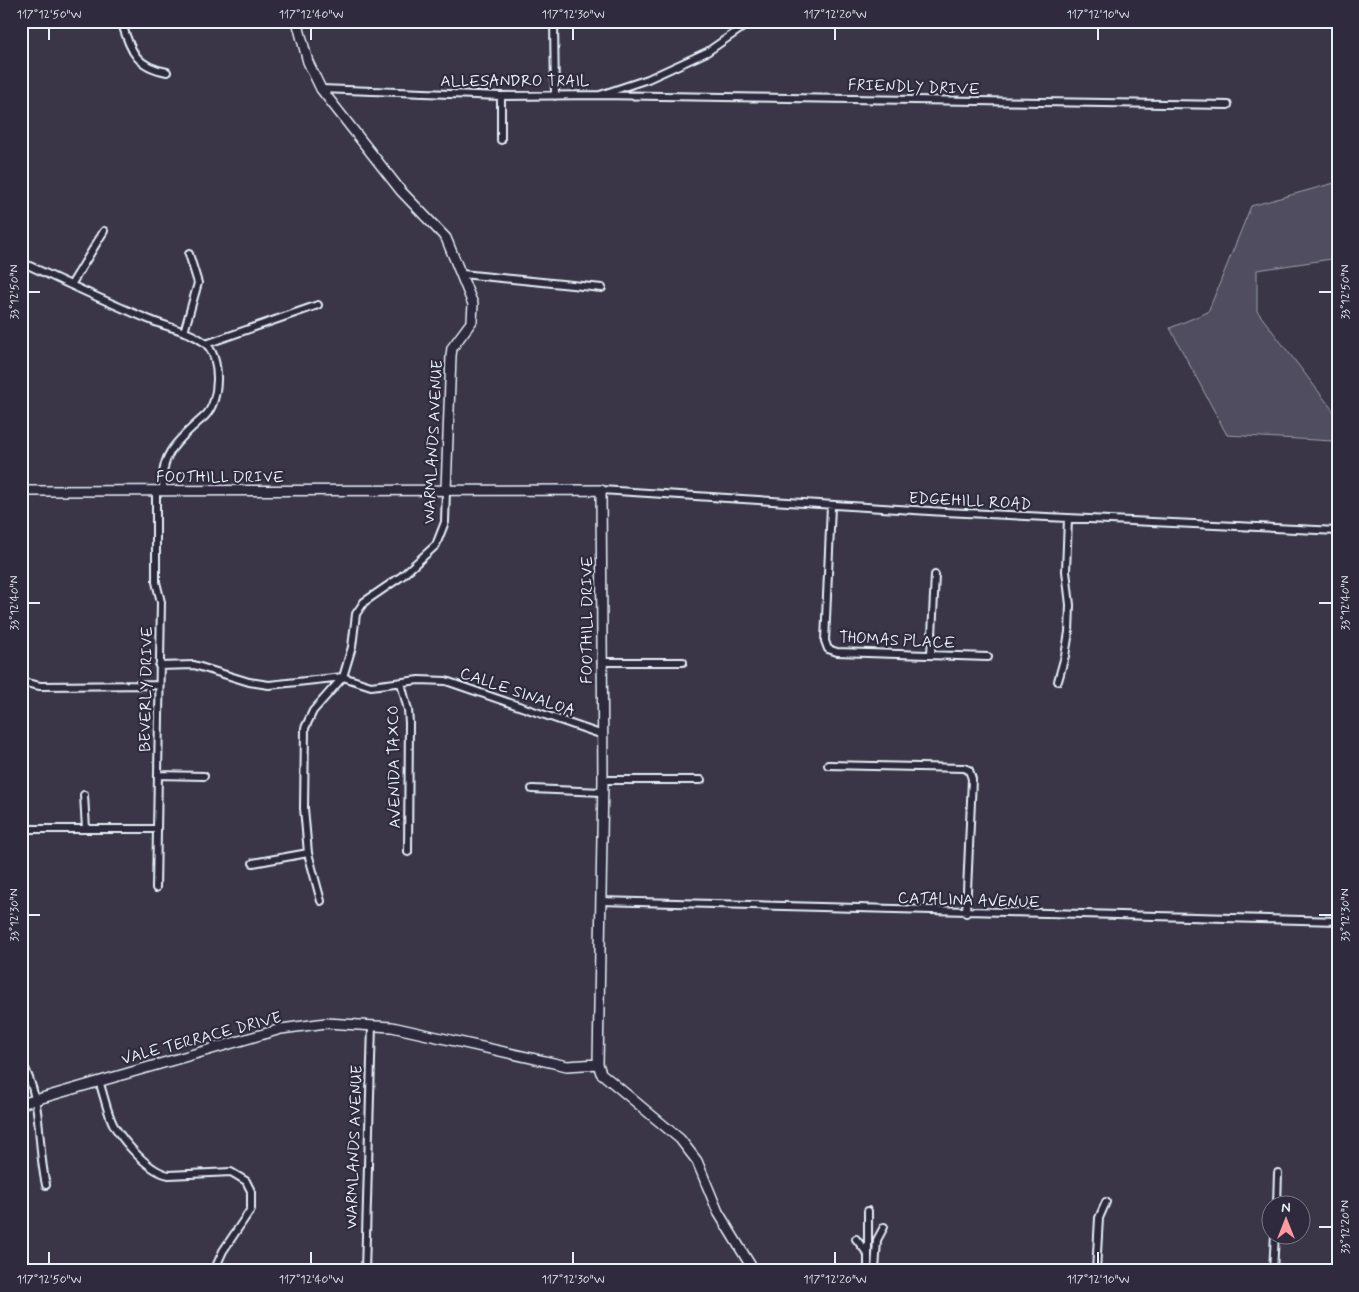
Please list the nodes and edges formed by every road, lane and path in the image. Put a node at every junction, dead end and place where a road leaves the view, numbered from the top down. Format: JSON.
{"nodes":[{"id":1,"x":121,"y":21,"type":"edge"},
{"id":2,"x":297,"y":21,"type":"edge"},
{"id":3,"x":554,"y":21,"type":"edge"},
{"id":4,"x":752,"y":21,"type":"edge"},
{"id":5,"x":167,"y":72,"type":"dead end"},
{"id":6,"x":320,"y":90,"type":"junction"},
{"id":7,"x":600,"y":95,"type":"junction"},
{"id":8,"x":501,"y":96,"type":"junction"},
{"id":9,"x":555,"y":96,"type":"junction"},
{"id":10,"x":1228,"y":105,"type":"dead end"},
{"id":11,"x":500,"y":140,"type":"dead end"},
{"id":12,"x":104,"y":231,"type":"dead end"},
{"id":13,"x":189,"y":254,"type":"dead end"},
{"id":14,"x":21,"y":262,"type":"edge"},
{"id":15,"x":462,"y":274,"type":"junction"},
{"id":16,"x":72,"y":285,"type":"junction"},
{"id":17,"x":602,"y":288,"type":"dead end"},
{"id":18,"x":318,"y":305,"type":"dead end"},
{"id":19,"x":184,"y":332,"type":"junction"},
{"id":20,"x":206,"y":344,"type":"junction"},
{"id":21,"x":446,"y":490,"type":"junction"},
{"id":22,"x":600,"y":490,"type":"junction"},
{"id":23,"x":160,"y":491,"type":"junction"},
{"id":24,"x":21,"y":492,"type":"edge"},
{"id":25,"x":831,"y":506,"type":"junction"},
{"id":26,"x":1068,"y":519,"type":"junction"},
{"id":27,"x":1338,"y":531,"type":"edge"},
{"id":28,"x":935,"y":575,"type":"dead end"},
{"id":29,"x":931,"y":655,"type":"junction"},
{"id":30,"x":988,"y":657,"type":"dead end"},
{"id":31,"x":601,"y":662,"type":"junction"},
{"id":32,"x":683,"y":662,"type":"dead end"},
{"id":33,"x":159,"y":666,"type":"junction"},
{"id":34,"x":343,"y":677,"type":"junction"},
{"id":35,"x":21,"y":682,"type":"edge"},
{"id":36,"x":1058,"y":682,"type":"dead end"},
{"id":37,"x":401,"y":683,"type":"junction"},
{"id":38,"x":159,"y":685,"type":"junction"},
{"id":39,"x":603,"y":735,"type":"junction"},
{"id":40,"x":828,"y":764,"type":"dead end"},
{"id":41,"x":158,"y":775,"type":"junction"},
{"id":42,"x":204,"y":776,"type":"dead end"},
{"id":43,"x":603,"y":780,"type":"junction"},
{"id":44,"x":701,"y":780,"type":"dead end"},
{"id":45,"x":532,"y":789,"type":"dead end"},
{"id":46,"x":602,"y":792,"type":"junction"},
{"id":47,"x":84,"y":795,"type":"dead end"},
{"id":48,"x":21,"y":829,"type":"edge"},
{"id":49,"x":86,"y":829,"type":"junction"},
{"id":50,"x":156,"y":829,"type":"junction"},
{"id":51,"x":408,"y":852,"type":"dead end"},
{"id":52,"x":308,"y":853,"type":"junction"},
{"id":53,"x":253,"y":863,"type":"dead end"},
{"id":54,"x":156,"y":888,"type":"dead end"},
{"id":55,"x":322,"y":901,"type":"dead end"},
{"id":56,"x":600,"y":901,"type":"junction"},
{"id":57,"x":966,"y":913,"type":"junction"},
{"id":58,"x":1338,"y":921,"type":"edge"},
{"id":59,"x":372,"y":1025,"type":"junction"},
{"id":60,"x":21,"y":1062,"type":"edge"},
{"id":61,"x":598,"y":1064,"type":"junction"},
{"id":62,"x":99,"y":1081,"type":"junction"},
{"id":63,"x":37,"y":1099,"type":"junction"},
{"id":64,"x":21,"y":1104,"type":"edge"},
{"id":65,"x":1278,"y":1173,"type":"dead end"},
{"id":66,"x":46,"y":1185,"type":"dead end"},
{"id":67,"x":1277,"y":1194,"type":"edge"},
{"id":68,"x":1106,"y":1202,"type":"dead end"},
{"id":69,"x":868,"y":1211,"type":"dead end"},
{"id":70,"x":884,"y":1227,"type":"dead end"},
{"id":71,"x":856,"y":1239,"type":"dead end"},
{"id":72,"x":1274,"y":1244,"type":"edge"},
{"id":73,"x":868,"y":1254,"type":"junction"},
{"id":74,"x":214,"y":1271,"type":"edge"},
{"id":75,"x":365,"y":1271,"type":"edge"},
{"id":76,"x":754,"y":1271,"type":"edge"},
{"id":77,"x":868,"y":1271,"type":"edge"},
{"id":78,"x":876,"y":1271,"type":"edge"},
{"id":79,"x":1096,"y":1271,"type":"edge"},
{"id":80,"x":1273,"y":1271,"type":"edge"}],
"edges":[{"from":1,"to":5,"type":"street"},
{"from":2,"to":6,"type":"street","name":"WARMLANDS AVENUE"},
{"from":3,"to":9,"type":"street"},
{"from":4,"to":7,"type":"street","name":"ALLESANDRO TRAIL"},
{"from":6,"to":8,"type":"street","name":"ALLESANDRO TRAIL"},
{"from":6,"to":15,"type":"street","name":"WARMLANDS AVENUE"},
{"from":7,"to":9,"type":"street","name":"ALLESANDRO TRAIL"},
{"from":7,"to":10,"type":"street","name":"FRIENDLY DRIVE"},
{"from":8,"to":9,"type":"street","name":"ALLESANDRO TRAIL"},
{"from":8,"to":11,"type":"street"},
{"from":12,"to":16,"type":"street"},
{"from":13,"to":19,"type":"street"},
{"from":14,"to":16,"type":"street"},
{"from":15,"to":17,"type":"street"},
{"from":15,"to":21,"type":"street","name":"WARMLANDS AVENUE"},
{"from":16,"to":19,"type":"street"},
{"from":18,"to":20,"type":"street"},
{"from":19,"to":20,"type":"street"},
{"from":20,"to":23,"type":"street","name":"BEVERLY DRIVE"},
{"from":21,"to":22,"type":"street","name":"FOOTHILL DRIVE"},
{"from":21,"to":23,"type":"street","name":"FOOTHILL DRIVE"},
{"from":21,"to":34,"type":"street","name":"WARMLANDS AVENUE"},
{"from":22,"to":25,"type":"street","name":"EDGEHILL ROAD"},
{"from":22,"to":31,"type":"street","name":"FOOTHILL DRIVE"},
{"from":23,"to":24,"type":"street","name":"FOOTHILL DRIVE"},
{"from":23,"to":33,"type":"street","name":"BEVERLY DRIVE"},
{"from":25,"to":26,"type":"street","name":"EDGEHILL ROAD"},
{"from":25,"to":29,"type":"street","name":"THOMAS PLACE"},
{"from":26,"to":27,"type":"street","name":"EDGEHILL ROAD"},
{"from":26,"to":36,"type":"street"},
{"from":28,"to":29,"type":"street"},
{"from":29,"to":30,"type":"street","name":"THOMAS PLACE"},
{"from":31,"to":32,"type":"street"},
{"from":31,"to":39,"type":"street","name":"FOOTHILL DRIVE"},
{"from":33,"to":34,"type":"street","name":"CALLE SINALOA"},
{"from":33,"to":38,"type":"street","name":"BEVERLY DRIVE"},
{"from":34,"to":37,"type":"street","name":"CALLE SINALOA"},
{"from":34,"to":52,"type":"street","name":"WARMLANDS AVENUE"},
{"from":35,"to":38,"type":"street"},
{"from":37,"to":39,"type":"street","name":"CALLE SINALOA"},
{"from":37,"to":51,"type":"street","name":"AVENIDA TAXCO"},
{"from":38,"to":41,"type":"street","name":"BEVERLY DRIVE"},
{"from":39,"to":43,"type":"street","name":"FOOTHILL DRIVE"},
{"from":40,"to":57,"type":"street"},
{"from":41,"to":42,"type":"street"},
{"from":41,"to":50,"type":"street","name":"BEVERLY DRIVE"},
{"from":43,"to":44,"type":"street"},
{"from":43,"to":46,"type":"street","name":"FOOTHILL DRIVE"},
{"from":45,"to":46,"type":"street"},
{"from":46,"to":56,"type":"street","name":"FOOTHILL DRIVE"},
{"from":47,"to":49,"type":"street"},
{"from":48,"to":49,"type":"street"},
{"from":49,"to":50,"type":"street"},
{"from":50,"to":54,"type":"street","name":"BEVERLY DRIVE"},
{"from":52,"to":53,"type":"street"},
{"from":52,"to":55,"type":"street","name":"WARMLANDS AVENUE"},
{"from":56,"to":57,"type":"street","name":"CATALINA AVENUE"},
{"from":56,"to":61,"type":"street","name":"FOOTHILL DRIVE"},
{"from":57,"to":58,"type":"street","name":"CATALINA AVENUE"},
{"from":59,"to":61,"type":"street","name":"VALE TERRACE DRIVE"},
{"from":59,"to":62,"type":"street","name":"VALE TERRACE DRIVE"},
{"from":59,"to":75,"type":"street","name":"WARMLANDS AVENUE"},
{"from":60,"to":63,"type":"street"},
{"from":61,"to":76,"type":"street"},
{"from":62,"to":63,"type":"street","name":"VALE TERRACE DRIVE"},
{"from":62,"to":74,"type":"street"},
{"from":63,"to":64,"type":"street","name":"VALE TERRACE DRIVE"},
{"from":63,"to":66,"type":"street"},
{"from":65,"to":67,"type":"street"},
{"from":68,"to":79,"type":"street"},
{"from":69,"to":73,"type":"street"},
{"from":70,"to":78,"type":"street"},
{"from":71,"to":73,"type":"street"},
{"from":72,"to":80,"type":"street"},
{"from":73,"to":77,"type":"street"}]}
